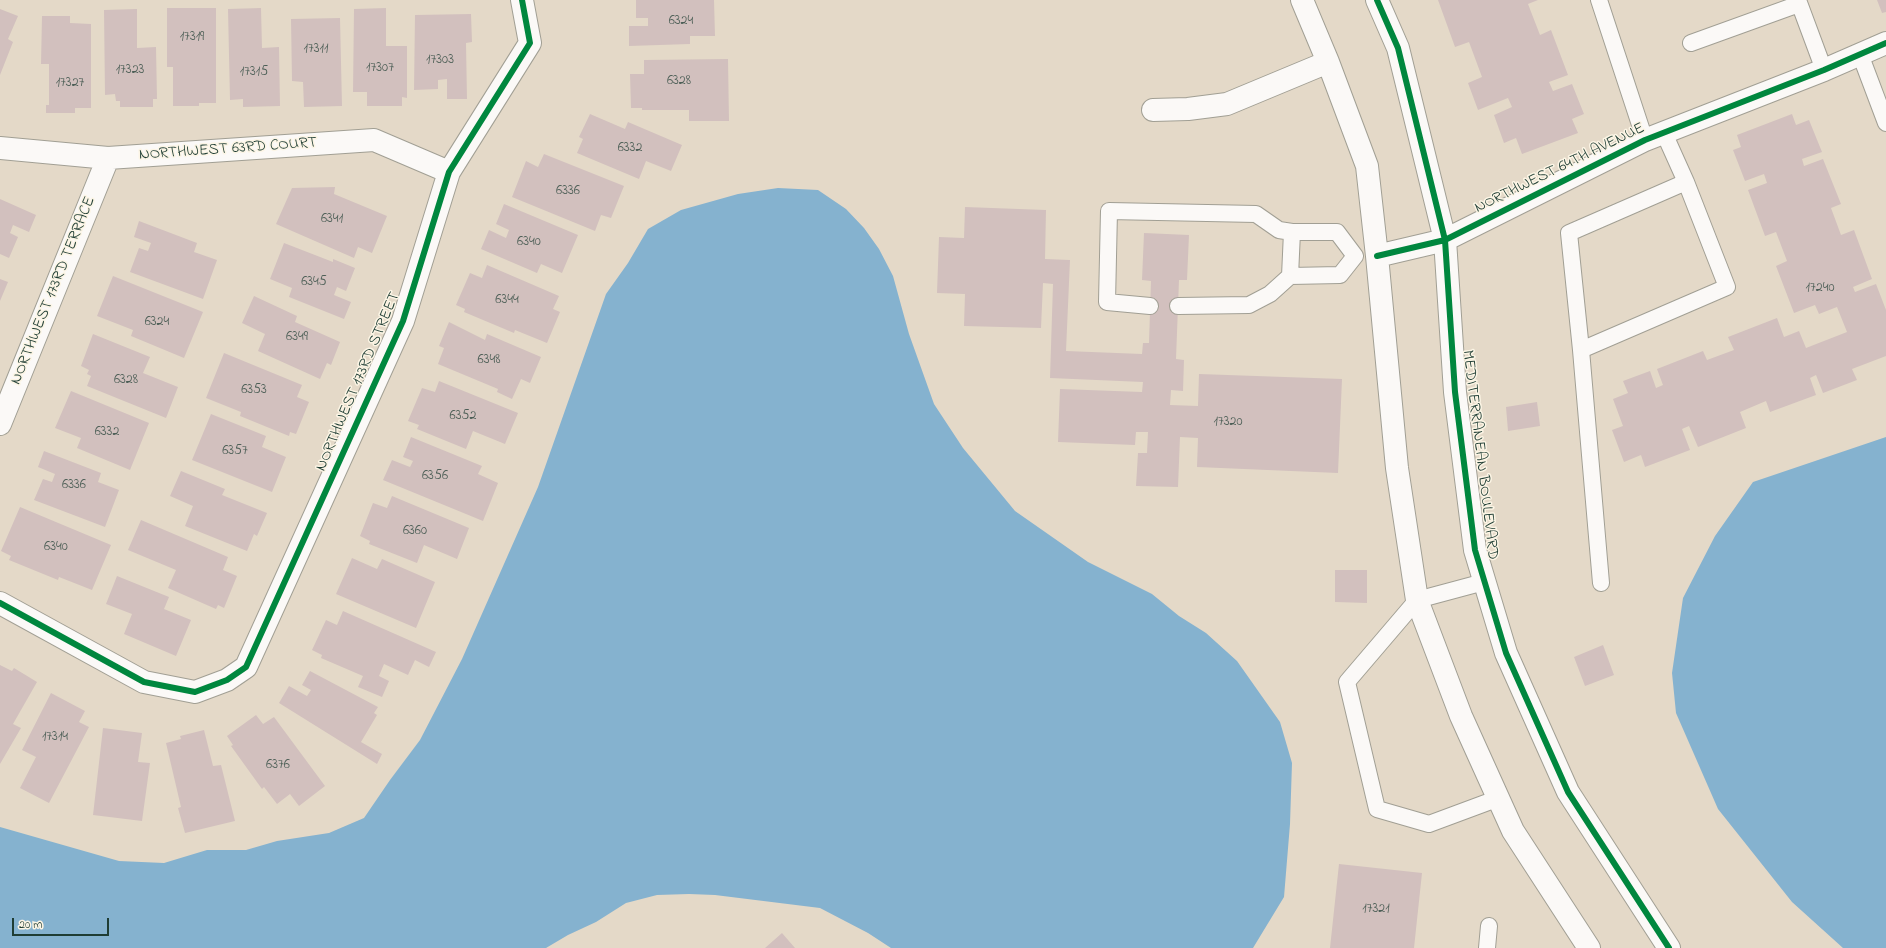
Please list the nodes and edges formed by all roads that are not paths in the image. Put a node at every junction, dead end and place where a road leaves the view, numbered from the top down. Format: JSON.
{"nodes":[{"id":1,"x":522,"y":0,"type":"edge"},
{"id":2,"x":1302,"y":0,"type":"edge"},
{"id":3,"x":1377,"y":0,"type":"edge"},
{"id":4,"x":1599,"y":0,"type":"edge"},
{"id":5,"x":1798,"y":2,"type":"edge"},
{"id":6,"x":1691,"y":43,"type":"dead end"},
{"id":7,"x":1886,"y":43,"type":"edge"},
{"id":8,"x":1860,"y":54,"type":"junction"},
{"id":9,"x":1328,"y":62,"type":"junction"},
{"id":10,"x":1824,"y":70,"type":"junction"},
{"id":11,"x":1153,"y":110,"type":"dead end"},
{"id":12,"x":1886,"y":123,"type":"edge"},
{"id":13,"x":1654,"y":136,"type":"junction"},
{"id":14,"x":0,"y":148,"type":"edge"},
{"id":15,"x":108,"y":158,"type":"junction"},
{"id":16,"x":449,"y":172,"type":"junction"},
{"id":17,"x":1686,"y":182,"type":"junction"},
{"id":18,"x":1292,"y":232,"type":"junction"},
{"id":19,"x":1445,"y":240,"type":"junction"},
{"id":20,"x":1355,"y":256,"type":"junction"},
{"id":21,"x":1378,"y":256,"type":"junction"},
{"id":22,"x":1290,"y":276,"type":"junction"},
{"id":23,"x":1150,"y":306,"type":"dead end"},
{"id":24,"x":1178,"y":306,"type":"dead end"},
{"id":25,"x":1582,"y":350,"type":"junction"},
{"id":26,"x":0,"y":424,"type":"edge"},
{"id":27,"x":1484,"y":582,"type":"junction"},
{"id":28,"x":1601,"y":583,"type":"dead end"},
{"id":29,"x":1417,"y":600,"type":"junction"},
{"id":30,"x":0,"y":603,"type":"edge"},
{"id":31,"x":1499,"y":798,"type":"junction"},
{"id":32,"x":1489,"y":926,"type":"dead end"},
{"id":33,"x":1487,"y":948,"type":"edge"},
{"id":34,"x":1589,"y":948,"type":"edge"},
{"id":35,"x":1669,"y":948,"type":"edge"}],
"edges":[{"from":1,"to":16,"type":"street","name":"NORTHWEST 173RD STREET"},
{"from":2,"to":9,"type":"street"},
{"from":3,"to":19,"type":"street","name":"MEDITERRANEAN BOULEVARD"},
{"from":4,"to":13,"type":"lane"},
{"from":5,"to":6,"type":"lane"},
{"from":5,"to":10,"type":"lane"},
{"from":7,"to":8,"type":"street","name":"NORTHWEST 64TH AVENUE"},
{"from":8,"to":10,"type":"street","name":"NORTHWEST 64TH AVENUE"},
{"from":8,"to":12,"type":"lane"},
{"from":9,"to":11,"type":"street"},
{"from":9,"to":21,"type":"street"},
{"from":10,"to":13,"type":"street","name":"NORTHWEST 64TH AVENUE"},
{"from":13,"to":17,"type":"lane"},
{"from":13,"to":19,"type":"street","name":"NORTHWEST 64TH AVENUE"},
{"from":14,"to":15,"type":"street","name":"NORTHWEST 63RD COURT"},
{"from":15,"to":16,"type":"street","name":"NORTHWEST 63RD COURT"},
{"from":15,"to":26,"type":"street","name":"NORTHWEST 173RD TERRACE"},
{"from":16,"to":30,"type":"street","name":"NORTHWEST 173RD STREET"},
{"from":17,"to":25,"type":"lane"},
{"from":17,"to":25,"type":"lane"},
{"from":18,"to":20,"type":"lane"},
{"from":18,"to":22,"type":"lane"},
{"from":18,"to":23,"type":"lane"},
{"from":19,"to":21,"type":"street","name":"NORTHWEST 64TH AVENUE"},
{"from":19,"to":27,"type":"street","name":"MEDITERRANEAN BOULEVARD"},
{"from":20,"to":21,"type":"lane"},
{"from":20,"to":22,"type":"lane"},
{"from":21,"to":29,"type":"street"},
{"from":22,"to":24,"type":"lane"},
{"from":25,"to":28,"type":"lane"},
{"from":27,"to":29,"type":"lane"},
{"from":27,"to":35,"type":"street","name":"MEDITERRANEAN BOULEVARD"},
{"from":29,"to":31,"type":"street"},
{"from":29,"to":31,"type":"lane"},
{"from":31,"to":34,"type":"street"},
{"from":32,"to":33,"type":"lane"}]}
